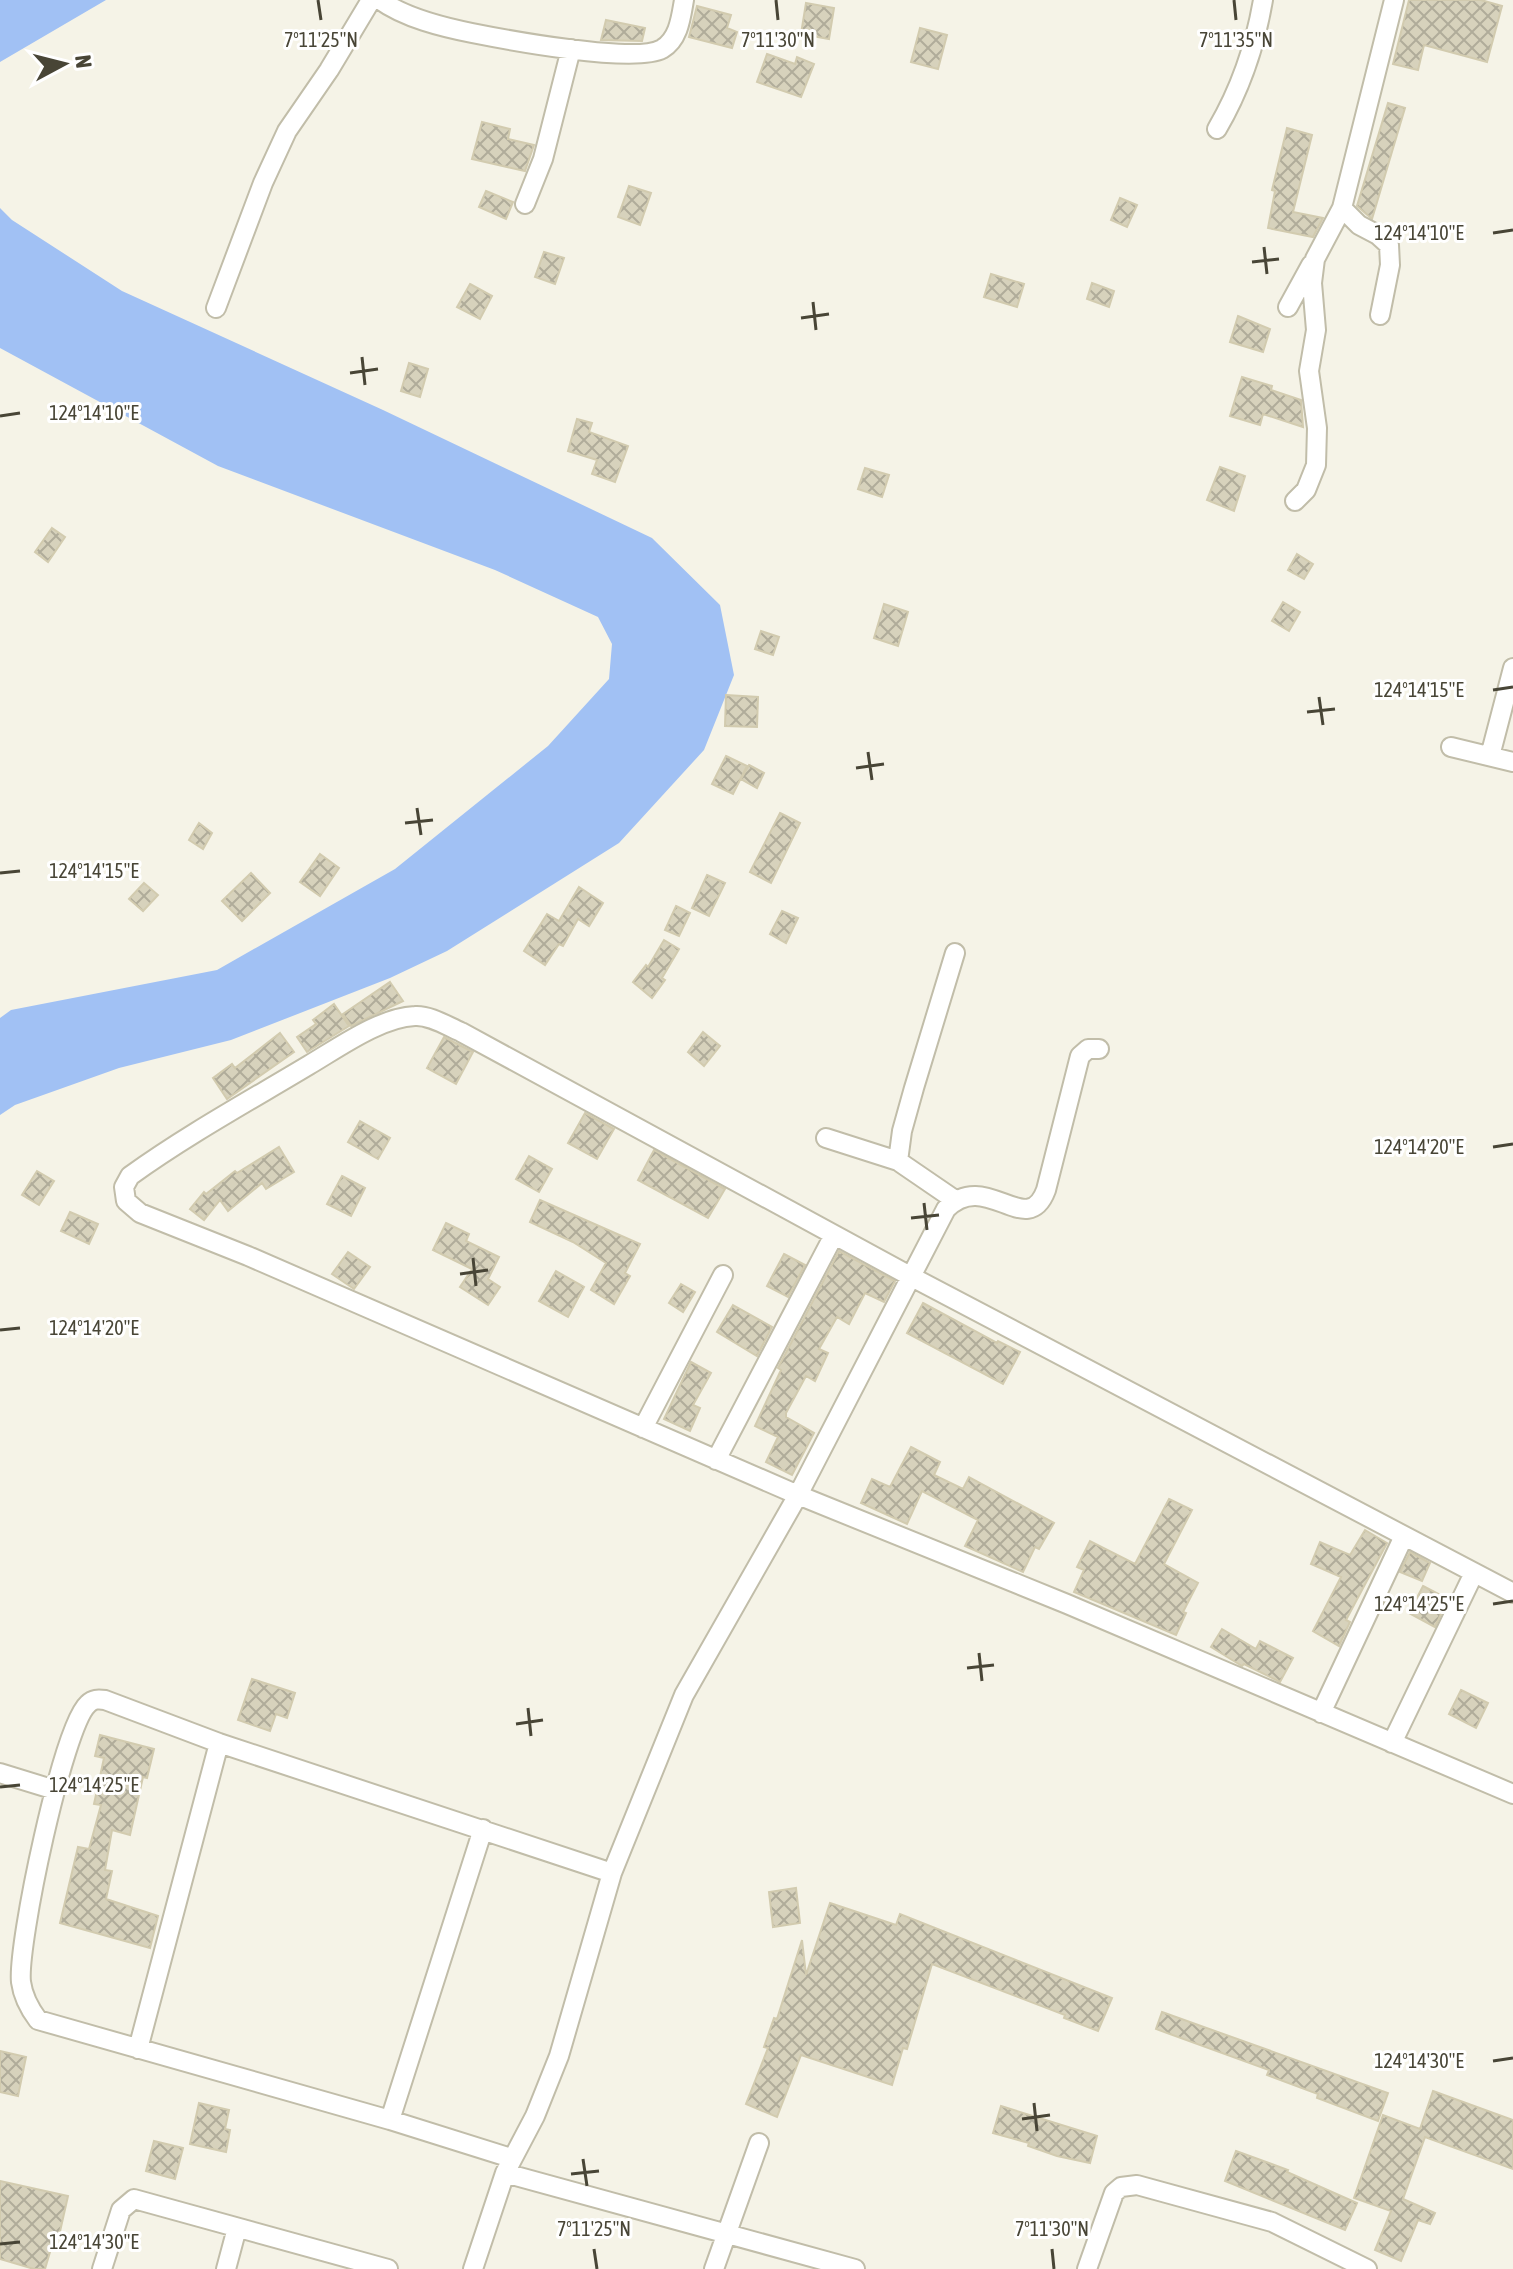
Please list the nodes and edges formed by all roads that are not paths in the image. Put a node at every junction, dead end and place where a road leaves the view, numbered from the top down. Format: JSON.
{"nodes":[{"id":1,"x":371,"y":0,"type":"edge"},
{"id":2,"x":380,"y":0,"type":"edge"},
{"id":3,"x":684,"y":0,"type":"edge"},
{"id":4,"x":1263,"y":0,"type":"edge"},
{"id":5,"x":1394,"y":0,"type":"edge"},
{"id":6,"x":571,"y":49,"type":"junction"},
{"id":7,"x":1217,"y":129,"type":"dead end"},
{"id":8,"x":525,"y":204,"type":"dead end"},
{"id":9,"x":1342,"y":208,"type":"junction"},
{"id":10,"x":1315,"y":259,"type":"junction"},
{"id":11,"x":1288,"y":307,"type":"dead end"},
{"id":12,"x":216,"y":308,"type":"dead end"},
{"id":13,"x":1380,"y":315,"type":"dead end"},
{"id":14,"x":1295,"y":501,"type":"dead end"},
{"id":15,"x":1513,"y":668,"type":"edge"},
{"id":16,"x":1451,"y":747,"type":"dead end"},
{"id":17,"x":1490,"y":756,"type":"junction"},
{"id":18,"x":1513,"y":762,"type":"edge"},
{"id":19,"x":955,"y":953,"type":"dead end"},
{"id":20,"x":1099,"y":1049,"type":"dead end"},
{"id":21,"x":826,"y":1138,"type":"dead end"},
{"id":22,"x":898,"y":1161,"type":"junction"},
{"id":23,"x":955,"y":1200,"type":"junction"},
{"id":24,"x":834,"y":1235,"type":"junction"},
{"id":25,"x":723,"y":1275,"type":"dead end"},
{"id":26,"x":910,"y":1276,"type":"junction"},
{"id":27,"x":643,"y":1428,"type":"junction"},
{"id":28,"x":716,"y":1460,"type":"junction"},
{"id":29,"x":798,"y":1495,"type":"junction"},
{"id":30,"x":1404,"y":1536,"type":"junction"},
{"id":31,"x":1474,"y":1573,"type":"junction"},
{"id":32,"x":1513,"y":1593,"type":"edge"},
{"id":33,"x":1321,"y":1713,"type":"junction"},
{"id":34,"x":219,"y":1743,"type":"junction"},
{"id":35,"x":1392,"y":1743,"type":"junction"},
{"id":36,"x":0,"y":1773,"type":"edge"},
{"id":37,"x":55,"y":1790,"type":"junction"},
{"id":38,"x":1513,"y":1794,"type":"edge"},
{"id":39,"x":483,"y":1829,"type":"junction"},
{"id":40,"x":612,"y":1873,"type":"junction"},
{"id":41,"x":138,"y":2049,"type":"junction"},
{"id":42,"x":390,"y":2120,"type":"junction"},
{"id":43,"x":759,"y":2143,"type":"dead end"},
{"id":44,"x":508,"y":2166,"type":"junction"},
{"id":45,"x":237,"y":2228,"type":"junction"},
{"id":46,"x":725,"y":2234,"type":"junction"},
{"id":47,"x":349,"y":2264,"type":"edge"},
{"id":48,"x":102,"y":2269,"type":"edge"},
{"id":49,"x":226,"y":2269,"type":"edge"},
{"id":50,"x":388,"y":2269,"type":"edge"},
{"id":51,"x":473,"y":2269,"type":"edge"},
{"id":52,"x":714,"y":2269,"type":"edge"},
{"id":53,"x":855,"y":2269,"type":"edge"},
{"id":54,"x":1087,"y":2269,"type":"edge"},
{"id":55,"x":1367,"y":2269,"type":"edge"}],
"edges":[{"from":1,"to":12,"type":"street"},
{"from":2,"to":6,"type":"street"},
{"from":3,"to":6,"type":"street"},
{"from":4,"to":7,"type":"street"},
{"from":5,"to":9,"type":"street"},
{"from":6,"to":8,"type":"street"},
{"from":9,"to":10,"type":"street"},
{"from":9,"to":13,"type":"street"},
{"from":10,"to":11,"type":"street"},
{"from":10,"to":14,"type":"street"},
{"from":15,"to":17,"type":"street"},
{"from":16,"to":17,"type":"street"},
{"from":17,"to":18,"type":"street"},
{"from":19,"to":22,"type":"street"},
{"from":20,"to":23,"type":"street"},
{"from":21,"to":22,"type":"street"},
{"from":22,"to":23,"type":"street"},
{"from":23,"to":26,"type":"street"},
{"from":24,"to":26,"type":"street"},
{"from":24,"to":27,"type":"street"},
{"from":24,"to":28,"type":"street"},
{"from":25,"to":27,"type":"street"},
{"from":26,"to":29,"type":"street"},
{"from":26,"to":30,"type":"street"},
{"from":27,"to":28,"type":"street"},
{"from":28,"to":29,"type":"street"},
{"from":29,"to":33,"type":"street"},
{"from":29,"to":40,"type":"street"},
{"from":30,"to":31,"type":"street"},
{"from":30,"to":33,"type":"street"},
{"from":31,"to":32,"type":"street"},
{"from":31,"to":35,"type":"street"},
{"from":33,"to":35,"type":"street"},
{"from":34,"to":37,"type":"street"},
{"from":34,"to":39,"type":"street"},
{"from":34,"to":41,"type":"street"},
{"from":35,"to":38,"type":"street"},
{"from":36,"to":37,"type":"street"},
{"from":37,"to":41,"type":"street"},
{"from":39,"to":40,"type":"street"},
{"from":39,"to":42,"type":"street"},
{"from":40,"to":44,"type":"street"},
{"from":41,"to":42,"type":"street"},
{"from":42,"to":44,"type":"street"},
{"from":43,"to":46,"type":"street"},
{"from":44,"to":46,"type":"street"},
{"from":44,"to":51,"type":"street"},
{"from":45,"to":47,"type":"street"},
{"from":45,"to":48,"type":"street"},
{"from":45,"to":49,"type":"street"},
{"from":46,"to":52,"type":"street"},
{"from":46,"to":53,"type":"street"},
{"from":47,"to":50,"type":"street"},
{"from":54,"to":55,"type":"street"}]}
